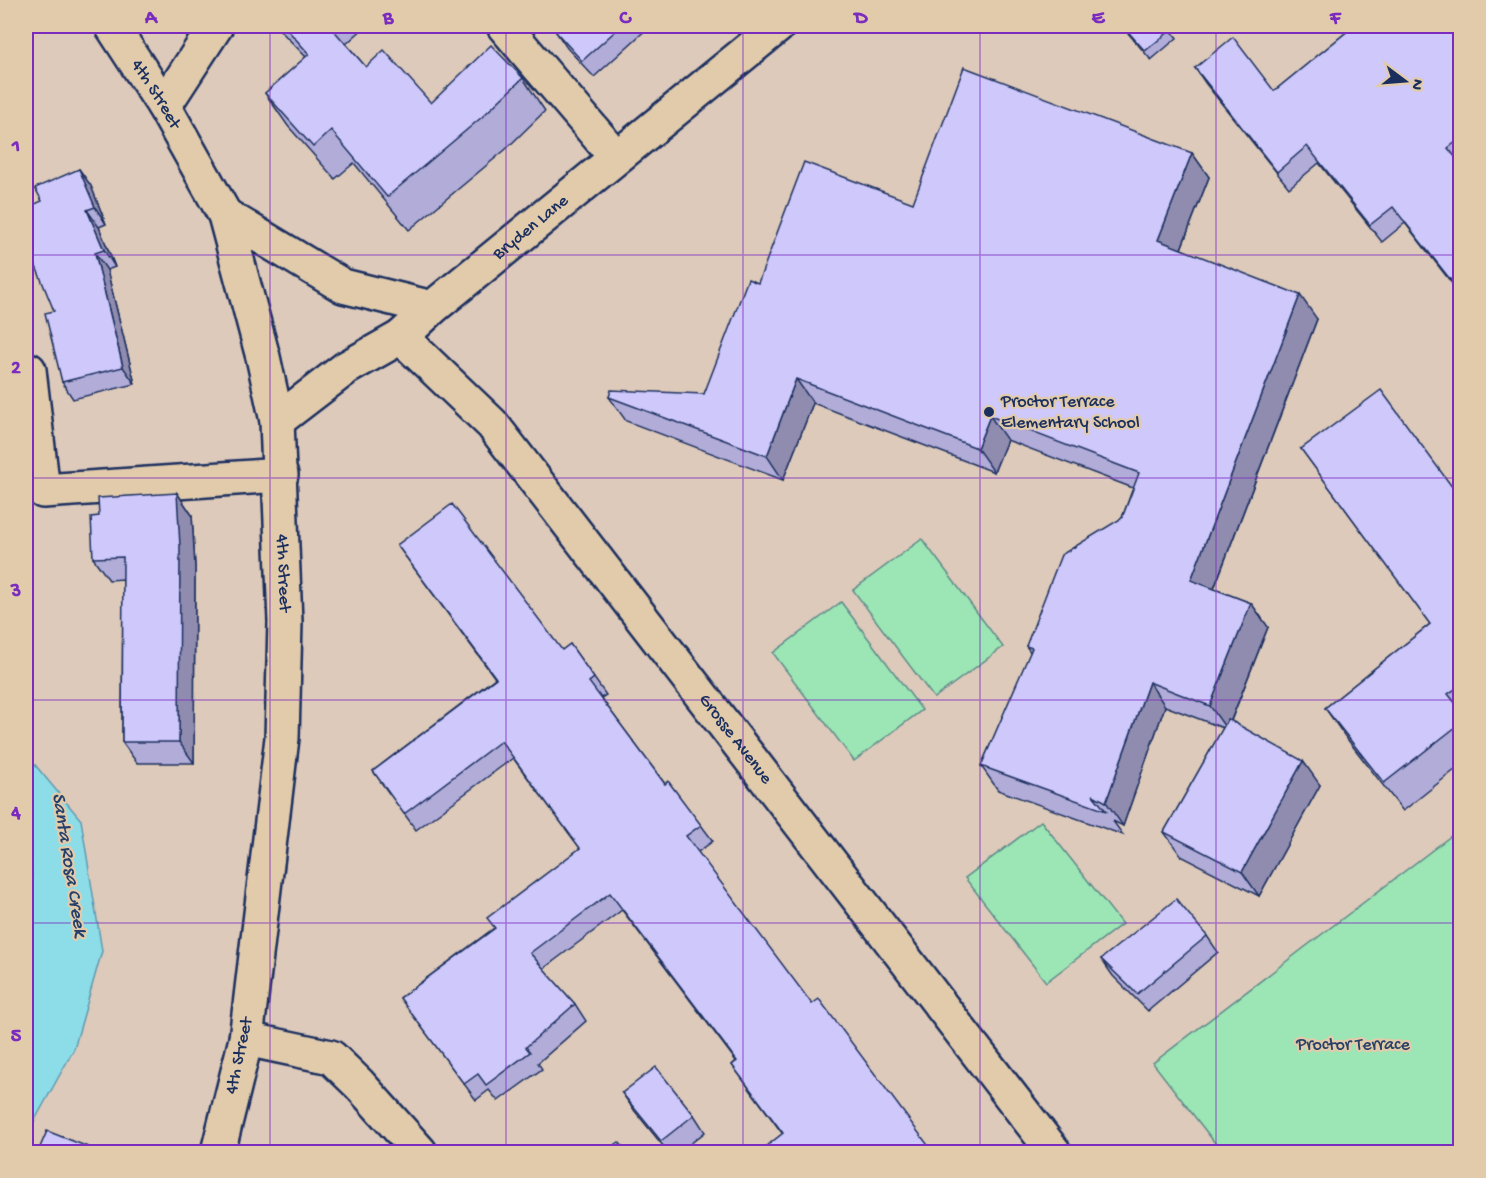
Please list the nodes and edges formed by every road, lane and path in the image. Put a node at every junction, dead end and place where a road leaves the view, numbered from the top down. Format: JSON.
{"nodes":[{"id":1,"x":112,"y":26,"type":"edge"},
{"id":2,"x":216,"y":26,"type":"edge"},
{"id":3,"x":504,"y":26,"type":"edge"},
{"id":4,"x":778,"y":26,"type":"edge"},
{"id":5,"x":164,"y":106,"type":"junction"},
{"id":6,"x":616,"y":157,"type":"junction"},
{"id":7,"x":225,"y":215,"type":"junction"},
{"id":8,"x":432,"y":308,"type":"junction"},
{"id":9,"x":401,"y":337,"type":"junction"},
{"id":10,"x":29,"y":370,"type":"dead end"},
{"id":11,"x":277,"y":421,"type":"junction"},
{"id":12,"x":280,"y":475,"type":"junction"},
{"id":13,"x":246,"y":1039,"type":"junction"},
{"id":14,"x":218,"y":1152,"type":"edge"},
{"id":15,"x":420,"y":1152,"type":"edge"},
{"id":16,"x":1054,"y":1152,"type":"edge"}],
"edges":[{"from":1,"to":5,"type":"street","name":"4th Street"},
{"from":2,"to":5,"type":"street"},
{"from":3,"to":6,"type":"street"},
{"from":4,"to":6,"type":"street","name":"Bryden Lane"},
{"from":5,"to":7,"type":"street","name":"4th Street"},
{"from":6,"to":8,"type":"street","name":"Bryden Lane"},
{"from":7,"to":8,"type":"street"},
{"from":7,"to":11,"type":"street","name":"4th Street"},
{"from":8,"to":9,"type":"street","name":"Bryden Lane"},
{"from":9,"to":11,"type":"street","name":"Bryden Lane"},
{"from":9,"to":16,"type":"street","name":"Grosse Avenue"},
{"from":10,"to":12,"type":"street"},
{"from":11,"to":12,"type":"street","name":"4th Street"},
{"from":12,"to":13,"type":"street","name":"4th Street"},
{"from":13,"to":14,"type":"street","name":"4th Street"},
{"from":13,"to":15,"type":"street"}]}
